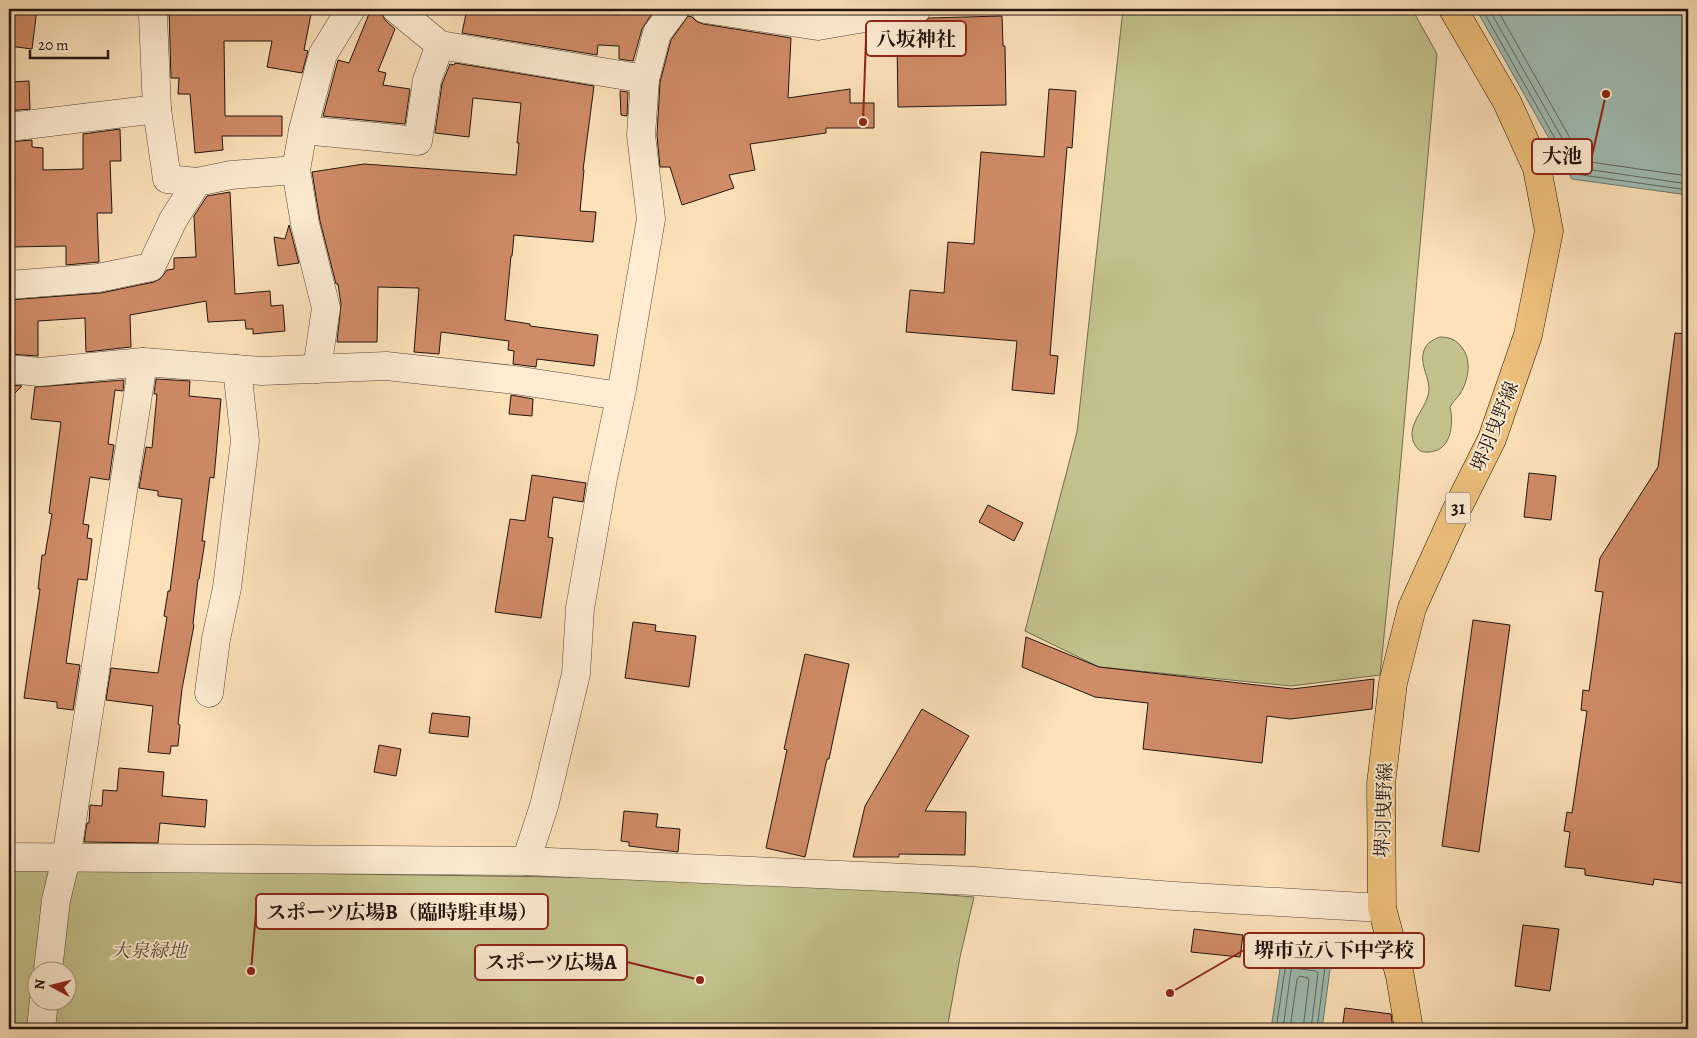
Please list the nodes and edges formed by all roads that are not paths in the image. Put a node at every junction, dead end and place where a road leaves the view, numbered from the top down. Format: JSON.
{"nodes":[{"id":1,"x":154,"y":9,"type":"edge"},
{"id":2,"x":351,"y":9,"type":"edge"},
{"id":3,"x":396,"y":9,"type":"edge"},
{"id":4,"x":675,"y":9,"type":"edge"},
{"id":5,"x":705,"y":9,"type":"edge"},
{"id":6,"x":918,"y":9,"type":"edge"},
{"id":7,"x":1453,"y":9,"type":"edge"},
{"id":8,"x":828,"y":16,"type":"edge"},
{"id":9,"x":440,"y":45,"type":"junction"},
{"id":10,"x":645,"y":80,"type":"junction"},
{"id":11,"x":156,"y":109,"type":"junction"},
{"id":12,"x":9,"y":128,"type":"edge"},
{"id":13,"x":303,"y":130,"type":"junction"},
{"id":14,"x":296,"y":170,"type":"junction"},
{"id":15,"x":197,"y":182,"type":"junction"},
{"id":16,"x":9,"y":285,"type":"edge"},
{"id":17,"x":143,"y":362,"type":"junction"},
{"id":18,"x":9,"y":369,"type":"edge"},
{"id":19,"x":237,"y":369,"type":"junction"},
{"id":20,"x":317,"y":369,"type":"junction"},
{"id":21,"x":620,"y":396,"type":"junction"},
{"id":22,"x":205,"y":682,"type":"dead end"},
{"id":23,"x":9,"y":857,"type":"edge"},
{"id":24,"x":66,"y":859,"type":"junction"},
{"id":25,"x":526,"y":861,"type":"junction"},
{"id":26,"x":1382,"y":908,"type":"junction"},
{"id":27,"x":49,"y":960,"type":"edge"},
{"id":28,"x":43,"y":1010,"type":"edge"},
{"id":29,"x":41,"y":1029,"type":"edge"},
{"id":30,"x":1409,"y":1029,"type":"edge"}],
"edges":[{"from":1,"to":11,"type":"street"},
{"from":2,"to":13,"type":"street"},
{"from":3,"to":9,"type":"street"},
{"from":4,"to":10,"type":"street"},
{"from":5,"to":8,"type":"street"},
{"from":6,"to":8,"type":"street"},
{"from":7,"to":26,"type":"main road","name":"堺羽曳野線","number":"31"},
{"from":9,"to":10,"type":"street"},
{"from":9,"to":13,"type":"street"},
{"from":10,"to":21,"type":"street"},
{"from":11,"to":12,"type":"street"},
{"from":11,"to":15,"type":"street"},
{"from":13,"to":14,"type":"street"},
{"from":14,"to":15,"type":"street"},
{"from":14,"to":20,"type":"street"},
{"from":15,"to":16,"type":"street"},
{"from":17,"to":18,"type":"street"},
{"from":17,"to":19,"type":"street"},
{"from":17,"to":24,"type":"street"},
{"from":19,"to":20,"type":"street"},
{"from":19,"to":22,"type":"street"},
{"from":20,"to":21,"type":"street"},
{"from":21,"to":25,"type":"street"},
{"from":23,"to":24,"type":"street"},
{"from":24,"to":25,"type":"street"},
{"from":24,"to":27,"type":"street"},
{"from":25,"to":26,"type":"street"},
{"from":26,"to":30,"type":"main road","name":"堺羽曳野線","number":"31"},
{"from":28,"to":29,"type":"street"}]}
